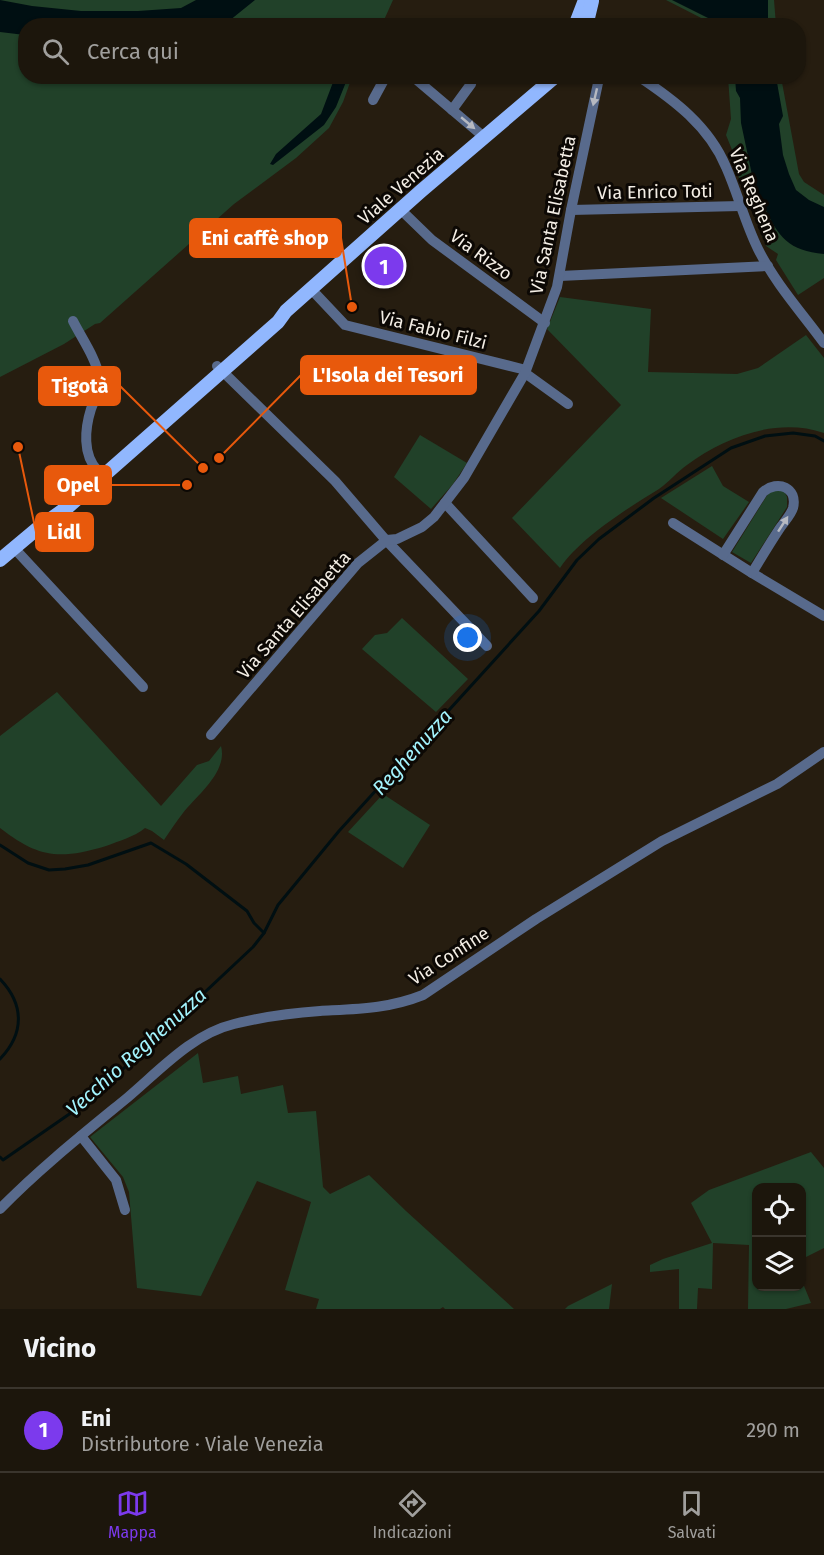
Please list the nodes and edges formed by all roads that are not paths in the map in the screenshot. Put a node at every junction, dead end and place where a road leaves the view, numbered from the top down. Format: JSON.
{"nodes":[{"id":1,"x":585,"y":0,"type":"edge"},
{"id":2,"x":592,"y":0,"type":"edge"},
{"id":3,"x":584,"y":18,"type":"edge"},
{"id":4,"x":586,"y":18,"type":"edge"},
{"id":5,"x":382,"y":84,"type":"edge"},
{"id":6,"x":420,"y":84,"type":"edge"},
{"id":7,"x":471,"y":84,"type":"edge"},
{"id":8,"x":543,"y":84,"type":"edge"},
{"id":9,"x":598,"y":84,"type":"edge"},
{"id":10,"x":650,"y":84,"type":"edge"},
{"id":11,"x":373,"y":100,"type":"dead end"},
{"id":12,"x":452,"y":110,"type":"junction"},
{"id":13,"x":484,"y":137,"type":"junction"},
{"id":14,"x":740,"y":206,"type":"junction"},
{"id":15,"x":401,"y":210,"type":"junction"},
{"id":16,"x":571,"y":210,"type":"junction"},
{"id":17,"x":768,"y":266,"type":"junction"},
{"id":18,"x":560,"y":276,"type":"junction"},
{"id":19,"x":311,"y":289,"type":"junction"},
{"id":20,"x":73,"y":321,"type":"dead end"},
{"id":21,"x":545,"y":323,"type":"junction"},
{"id":22,"x":824,"y":343,"type":"edge"},
{"id":23,"x":220,"y":369,"type":"junction"},
{"id":24,"x":525,"y":371,"type":"junction"},
{"id":25,"x":568,"y":404,"type":"dead end"},
{"id":26,"x":114,"y":466,"type":"junction"},
{"id":27,"x":98,"y":471,"type":"junction"},
{"id":28,"x":89,"y":489,"type":"junction"},
{"id":29,"x":445,"y":503,"type":"junction"},
{"id":30,"x":673,"y":523,"type":"dead end"},
{"id":31,"x":38,"y":528,"type":"junction"},
{"id":32,"x":387,"y":540,"type":"junction"},
{"id":33,"x":14,"y":548,"type":"junction"},
{"id":34,"x":723,"y":555,"type":"junction"},
{"id":35,"x":0,"y":561,"type":"edge"},
{"id":36,"x":752,"y":573,"type":"junction"},
{"id":37,"x":533,"y":598,"type":"dead end"},
{"id":38,"x":824,"y":616,"type":"edge"},
{"id":39,"x":487,"y":646,"type":"dead end"},
{"id":40,"x":143,"y":687,"type":"dead end"},
{"id":41,"x":211,"y":735,"type":"dead end"},
{"id":42,"x":824,"y":752,"type":"edge"},
{"id":43,"x":81,"y":1136,"type":"junction"},
{"id":44,"x":0,"y":1209,"type":"edge"},
{"id":45,"x":125,"y":1210,"type":"dead end"}],
"edges":[{"from":1,"to":3,"type":"main road"},
{"from":2,"to":4,"type":"main road"},
{"from":5,"to":11,"type":"street"},
{"from":6,"to":12,"type":"street"},
{"from":7,"to":12,"type":"street"},
{"from":8,"to":13,"type":"main road","name":"Viale Venezia"},
{"from":9,"to":16,"type":"street","name":"Via Santa Elisabetta","one_way":true},
{"from":10,"to":14,"type":"street","name":"Via Reghena"},
{"from":12,"to":13,"type":"street","one_way":true},
{"from":13,"to":15,"type":"main road","name":"Viale Venezia"},
{"from":14,"to":16,"type":"street","name":"Via Enrico Toti"},
{"from":14,"to":17,"type":"street","name":"Via Reghena"},
{"from":15,"to":19,"type":"main road","name":"Viale Venezia"},
{"from":15,"to":21,"type":"street","name":"Via Rizzo"},
{"from":16,"to":18,"type":"street","name":"Via Santa Elisabetta"},
{"from":17,"to":18,"type":"street"},
{"from":17,"to":22,"type":"street","name":"Via Reghena"},
{"from":18,"to":21,"type":"street","name":"Via Santa Elisabetta"},
{"from":19,"to":23,"type":"main road","name":"Viale Venezia"},
{"from":19,"to":24,"type":"street","name":"Via Fabio Filzi"},
{"from":20,"to":27,"type":"street"},
{"from":21,"to":24,"type":"street","name":"Via Santa Elisabetta"},
{"from":23,"to":26,"type":"main road","name":"Viale Venezia"},
{"from":23,"to":27,"type":"main road","name":"Viale Venezia"},
{"from":23,"to":32,"type":"street"},
{"from":24,"to":25,"type":"street"},
{"from":24,"to":29,"type":"street","name":"Via Santa Elisabetta"},
{"from":26,"to":27,"type":"street","name":"Viale Venezia"},
{"from":26,"to":28,"type":"main road","name":"Viale Venezia"},
{"from":27,"to":28,"type":"street","name":"Viale Venezia"},
{"from":27,"to":31,"type":"main road","name":"Viale Venezia"},
{"from":28,"to":31,"type":"main road","name":"Viale Venezia"},
{"from":29,"to":32,"type":"street","name":"Via Santa Elisabetta"},
{"from":29,"to":37,"type":"street"},
{"from":30,"to":34,"type":"street"},
{"from":31,"to":33,"type":"main road","name":"Viale Venezia"},
{"from":32,"to":39,"type":"street"},
{"from":32,"to":41,"type":"street","name":"Via Santa Elisabetta"},
{"from":33,"to":35,"type":"main road","name":"Viale Venezia"},
{"from":33,"to":40,"type":"street"},
{"from":34,"to":36,"type":"street"},
{"from":36,"to":34,"type":"street","one_way":true},
{"from":36,"to":38,"type":"street"},
{"from":42,"to":43,"type":"street","name":"Via Confine"},
{"from":43,"to":44,"type":"street","name":"Via Confine"},
{"from":43,"to":45,"type":"street"}]}
